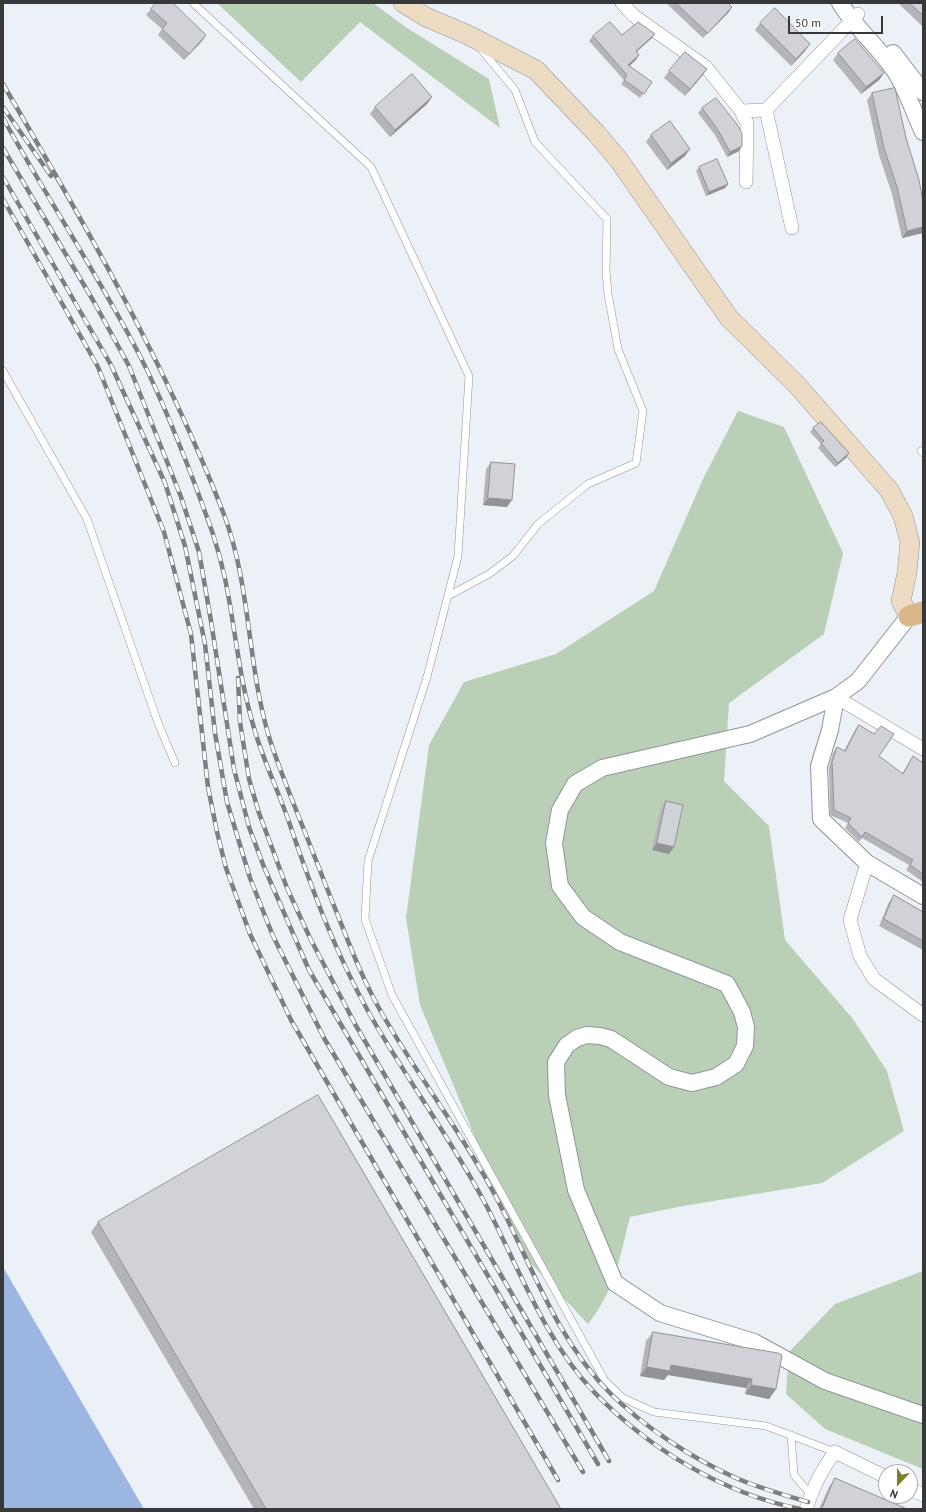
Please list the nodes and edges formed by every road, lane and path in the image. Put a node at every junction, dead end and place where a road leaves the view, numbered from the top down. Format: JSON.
{"nodes":[{"id":1,"x":193,"y":3,"type":"edge"},
{"id":2,"x":403,"y":3,"type":"edge"},
{"id":3,"x":622,"y":3,"type":"edge"},
{"id":4,"x":840,"y":3,"type":"edge"},
{"id":5,"x":845,"y":3,"type":"edge"},
{"id":6,"x":854,"y":17,"type":"junction"},
{"id":7,"x":468,"y":34,"type":"junction"},
{"id":8,"x":923,"y":92,"type":"edge"},
{"id":9,"x":766,"y":110,"type":"junction"},
{"id":10,"x":741,"y":111,"type":"junction"},
{"id":11,"x":923,"y":132,"type":"edge"},
{"id":12,"x":746,"y":182,"type":"dead end"},
{"id":13,"x":792,"y":228,"type":"dead end"},
{"id":14,"x":3,"y":371,"type":"edge"},
{"id":15,"x":448,"y":596,"type":"junction"},
{"id":16,"x":916,"y":614,"type":"edge"},
{"id":17,"x":836,"y":697,"type":"junction"},
{"id":18,"x":923,"y":749,"type":"edge"},
{"id":19,"x":175,"y":763,"type":"dead end"},
{"id":20,"x":867,"y":863,"type":"junction"},
{"id":21,"x":923,"y":896,"type":"edge"},
{"id":22,"x":923,"y":1014,"type":"edge"},
{"id":23,"x":923,"y":1415,"type":"edge"},
{"id":24,"x":791,"y":1435,"type":"junction"},
{"id":25,"x":835,"y":1452,"type":"junction"},
{"id":26,"x":878,"y":1473,"type":"edge"},
{"id":27,"x":810,"y":1495,"type":"junction"},
{"id":28,"x":806,"y":1509,"type":"edge"}],
"edges":[{"from":1,"to":15,"type":"lane"},
{"from":2,"to":7,"type":"main road"},
{"from":3,"to":10,"type":"street"},
{"from":4,"to":6,"type":"street"},
{"from":5,"to":6,"type":"street"},
{"from":6,"to":8,"type":"street"},
{"from":6,"to":9,"type":"street"},
{"from":6,"to":11,"type":"street"},
{"from":7,"to":15,"type":"lane"},
{"from":7,"to":16,"type":"main road"},
{"from":9,"to":10,"type":"street"},
{"from":9,"to":13,"type":"street"},
{"from":10,"to":12,"type":"street"},
{"from":14,"to":19,"type":"lane"},
{"from":15,"to":24,"type":"lane"},
{"from":16,"to":17,"type":"street"},
{"from":17,"to":18,"type":"street"},
{"from":17,"to":20,"type":"street"},
{"from":17,"to":23,"type":"street"},
{"from":20,"to":21,"type":"street"},
{"from":20,"to":22,"type":"street"},
{"from":24,"to":25,"type":"lane"},
{"from":24,"to":27,"type":"lane"},
{"from":25,"to":26,"type":"street"},
{"from":25,"to":27,"type":"street"},
{"from":27,"to":28,"type":"street"}]}
